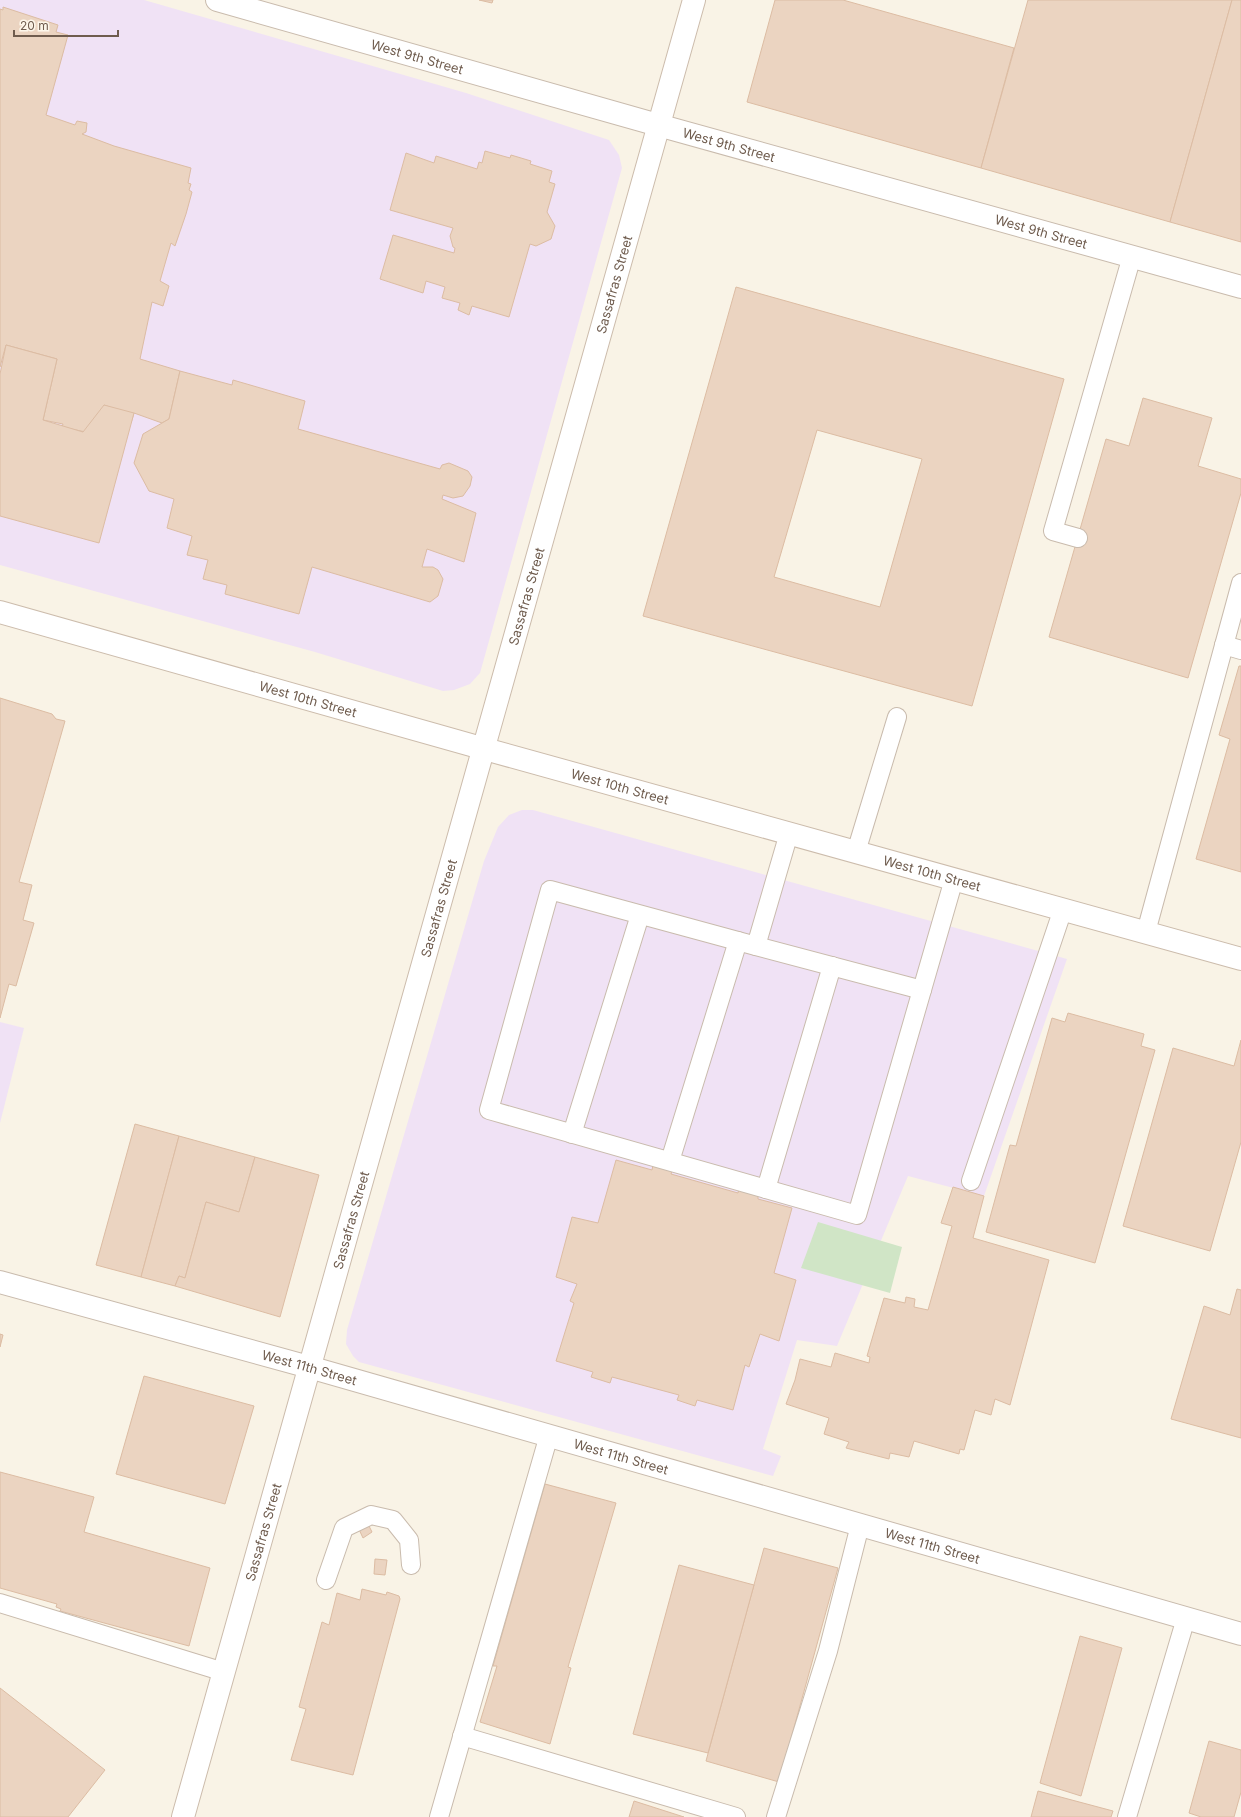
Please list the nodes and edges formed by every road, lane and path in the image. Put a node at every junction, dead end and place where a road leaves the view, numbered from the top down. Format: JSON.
{"nodes":[{"id":1,"x":217,"y":0,"type":"edge"},
{"id":2,"x":694,"y":0,"type":"edge"},
{"id":3,"x":658,"y":125,"type":"junction"},
{"id":4,"x":1132,"y":256,"type":"junction"},
{"id":5,"x":1241,"y":287,"type":"edge"},
{"id":6,"x":1078,"y":538,"type":"dead end"},
{"id":7,"x":1241,"y":583,"type":"edge"},
{"id":8,"x":0,"y":612,"type":"edge"},
{"id":9,"x":1224,"y":645,"type":"junction"},
{"id":10,"x":1241,"y":650,"type":"edge"},
{"id":11,"x":897,"y":717,"type":"dead end"},
{"id":12,"x":485,"y":749,"type":"junction"},
{"id":13,"x":789,"y":834,"type":"junction"},
{"id":14,"x":856,"y":852,"type":"junction"},
{"id":15,"x":954,"y":879,"type":"junction"},
{"id":16,"x":1062,"y":909,"type":"junction"},
{"id":17,"x":640,"y":914,"type":"junction"},
{"id":18,"x":1146,"y":932,"type":"junction"},
{"id":19,"x":738,"y":941,"type":"junction"},
{"id":20,"x":756,"y":946,"type":"junction"},
{"id":21,"x":1241,"y":958,"type":"edge"},
{"id":22,"x":832,"y":966,"type":"junction"},
{"id":23,"x":922,"y":990,"type":"junction"},
{"id":24,"x":572,"y":1134,"type":"junction"},
{"id":25,"x":670,"y":1161,"type":"junction"},
{"id":26,"x":971,"y":1181,"type":"dead end"},
{"id":27,"x":766,"y":1189,"type":"junction"},
{"id":28,"x":0,"y":1282,"type":"edge"},
{"id":29,"x":310,"y":1367,"type":"junction"},
{"id":30,"x":549,"y":1435,"type":"junction"},
{"id":31,"x":860,"y":1524,"type":"junction"},
{"id":32,"x":411,"y":1565,"type":"dead end"},
{"id":33,"x":326,"y":1580,"type":"dead end"},
{"id":34,"x":0,"y":1603,"type":"edge"},
{"id":35,"x":1186,"y":1618,"type":"junction"},
{"id":36,"x":1241,"y":1634,"type":"edge"},
{"id":37,"x":224,"y":1672,"type":"junction"},
{"id":38,"x":462,"y":1736,"type":"junction"},
{"id":39,"x":183,"y":1817,"type":"edge"},
{"id":40,"x":439,"y":1817,"type":"edge"},
{"id":41,"x":736,"y":1817,"type":"edge"},
{"id":42,"x":776,"y":1817,"type":"edge"},
{"id":43,"x":1127,"y":1817,"type":"edge"}],
"edges":[{"from":1,"to":3,"type":"street","name":"West 9th Street"},
{"from":2,"to":3,"type":"street","name":"Sassafras Street"},
{"from":3,"to":4,"type":"street","name":"West 9th Street"},
{"from":3,"to":12,"type":"street","name":"Sassafras Street"},
{"from":4,"to":5,"type":"street","name":"West 9th Street"},
{"from":4,"to":6,"type":"lane"},
{"from":7,"to":9,"type":"lane"},
{"from":8,"to":12,"type":"street","name":"West 10th Street"},
{"from":9,"to":10,"type":"lane"},
{"from":9,"to":18,"type":"lane"},
{"from":11,"to":14,"type":"lane"},
{"from":12,"to":13,"type":"street","name":"West 10th Street"},
{"from":12,"to":29,"type":"street","name":"Sassafras Street"},
{"from":13,"to":14,"type":"street","name":"West 10th Street"},
{"from":13,"to":20,"type":"lane"},
{"from":14,"to":15,"type":"street","name":"West 10th Street"},
{"from":15,"to":16,"type":"street","name":"West 10th Street"},
{"from":15,"to":23,"type":"lane"},
{"from":16,"to":18,"type":"street","name":"West 10th Street"},
{"from":16,"to":26,"type":"lane"},
{"from":17,"to":19,"type":"lane"},
{"from":17,"to":24,"type":"lane"},
{"from":17,"to":24,"type":"lane"},
{"from":18,"to":21,"type":"street","name":"West 10th Street"},
{"from":19,"to":20,"type":"lane"},
{"from":19,"to":25,"type":"lane"},
{"from":20,"to":22,"type":"lane"},
{"from":22,"to":23,"type":"lane"},
{"from":22,"to":27,"type":"lane"},
{"from":23,"to":27,"type":"lane"},
{"from":24,"to":25,"type":"lane"},
{"from":25,"to":27,"type":"lane"},
{"from":28,"to":29,"type":"street","name":"West 11th Street"},
{"from":29,"to":30,"type":"street","name":"West 11th Street"},
{"from":29,"to":37,"type":"street","name":"Sassafras Street"},
{"from":30,"to":31,"type":"street","name":"West 11th Street"},
{"from":30,"to":38,"type":"lane"},
{"from":31,"to":35,"type":"street","name":"West 11th Street"},
{"from":31,"to":42,"type":"lane"},
{"from":32,"to":33,"type":"lane"},
{"from":34,"to":37,"type":"lane"},
{"from":35,"to":36,"type":"street","name":"West 11th Street"},
{"from":35,"to":43,"type":"lane"},
{"from":37,"to":39,"type":"street","name":"Sassafras Street"},
{"from":38,"to":40,"type":"lane"},
{"from":38,"to":41,"type":"lane"}]}
